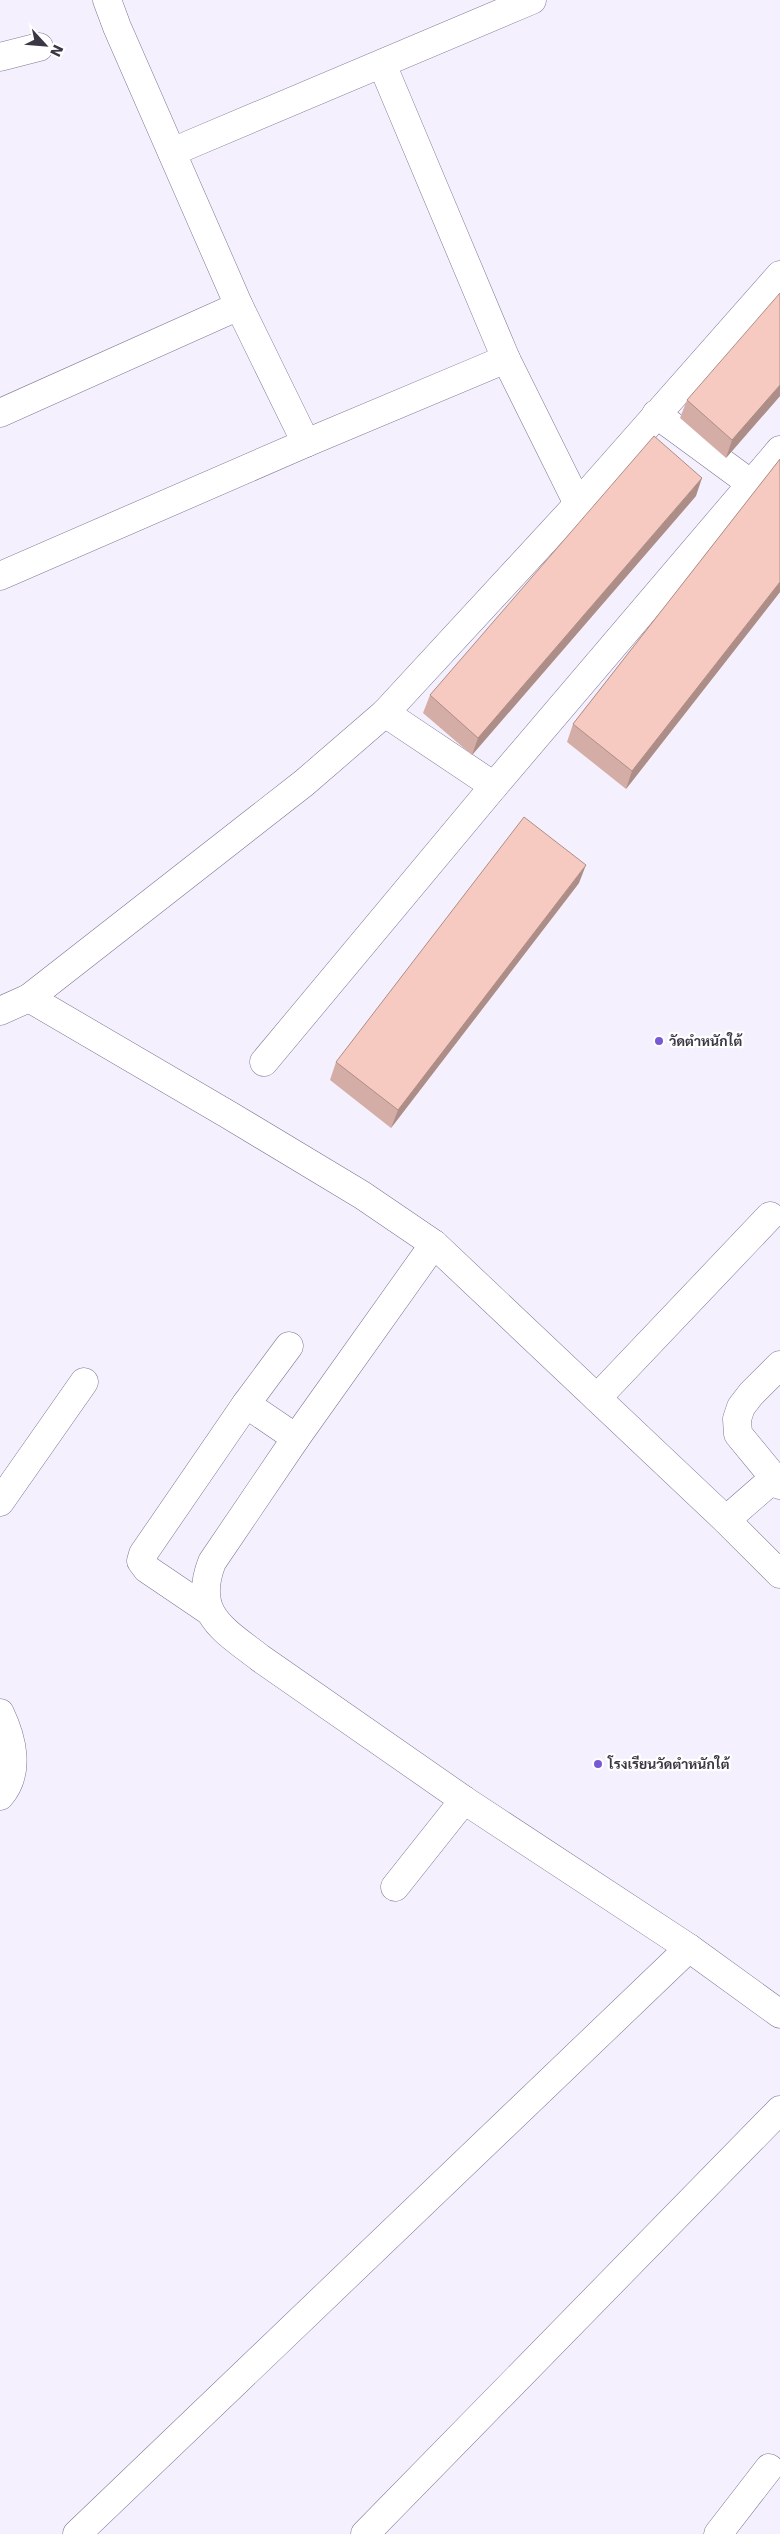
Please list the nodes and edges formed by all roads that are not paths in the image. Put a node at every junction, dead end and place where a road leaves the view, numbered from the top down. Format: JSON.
{"nodes":[{"id":1,"x":107,"y":0,"type":"edge"},
{"id":2,"x":532,"y":0,"type":"edge"},
{"id":3,"x":39,"y":47,"type":"dead end"},
{"id":4,"x":0,"y":57,"type":"edge"},
{"id":5,"x":382,"y":64,"type":"junction"},
{"id":6,"x":172,"y":152,"type":"junction"},
{"id":7,"x":780,"y":275,"type":"edge"},
{"id":8,"x":239,"y":306,"type":"junction"},
{"id":9,"x":506,"y":359,"type":"junction"},
{"id":10,"x":0,"y":413,"type":"edge"},
{"id":11,"x":656,"y":414,"type":"junction"},
{"id":12,"x":306,"y":443,"type":"junction"},
{"id":13,"x":780,"y":450,"type":"edge"},
{"id":14,"x":750,"y":484,"type":"junction"},
{"id":15,"x":578,"y":504,"type":"junction"},
{"id":16,"x":0,"y":576,"type":"edge"},
{"id":17,"x":386,"y":713,"type":"junction"},
{"id":18,"x":494,"y":786,"type":"junction"},
{"id":19,"x":29,"y":998,"type":"junction"},
{"id":20,"x":0,"y":1011,"type":"edge"},
{"id":21,"x":264,"y":1062,"type":"dead end"},
{"id":22,"x":770,"y":1216,"type":"dead end"},
{"id":23,"x":434,"y":1244,"type":"junction"},
{"id":24,"x":289,"y":1346,"type":"dead end"},
{"id":25,"x":780,"y":1365,"type":"edge"},
{"id":26,"x":84,"y":1382,"type":"dead end"},
{"id":27,"x":598,"y":1398,"type":"junction"},
{"id":28,"x":251,"y":1408,"type":"junction"},
{"id":29,"x":290,"y":1434,"type":"junction"},
{"id":30,"x":777,"y":1482,"type":"edge"},
{"id":31,"x":0,"y":1502,"type":"edge"},
{"id":32,"x":726,"y":1520,"type":"junction"},
{"id":33,"x":780,"y":1574,"type":"edge"},
{"id":34,"x":209,"y":1611,"type":"junction"},
{"id":35,"x":0,"y":1713,"type":"edge"},
{"id":36,"x":0,"y":1796,"type":"edge"},
{"id":37,"x":464,"y":1800,"type":"junction"},
{"id":38,"x":395,"y":1888,"type":"dead end"},
{"id":39,"x":689,"y":1948,"type":"junction"},
{"id":40,"x":780,"y":2014,"type":"edge"},
{"id":41,"x":780,"y":2110,"type":"edge"},
{"id":42,"x":769,"y":2468,"type":"dead end"},
{"id":43,"x":76,"y":2534,"type":"edge"},
{"id":44,"x":365,"y":2534,"type":"edge"},
{"id":45,"x":718,"y":2534,"type":"edge"}],
"edges":[{"from":1,"to":6,"type":"street"},
{"from":2,"to":5,"type":"street"},
{"from":3,"to":4,"type":"street"},
{"from":5,"to":6,"type":"street"},
{"from":5,"to":9,"type":"street"},
{"from":6,"to":8,"type":"street"},
{"from":7,"to":11,"type":"street"},
{"from":8,"to":10,"type":"street"},
{"from":8,"to":12,"type":"street"},
{"from":9,"to":12,"type":"street"},
{"from":9,"to":15,"type":"street"},
{"from":11,"to":14,"type":"street"},
{"from":11,"to":15,"type":"street"},
{"from":12,"to":16,"type":"street"},
{"from":13,"to":14,"type":"street"},
{"from":14,"to":18,"type":"street"},
{"from":15,"to":17,"type":"street"},
{"from":17,"to":18,"type":"street"},
{"from":17,"to":19,"type":"street"},
{"from":18,"to":21,"type":"street"},
{"from":19,"to":20,"type":"street"},
{"from":19,"to":23,"type":"street"},
{"from":22,"to":27,"type":"street"},
{"from":23,"to":27,"type":"street"},
{"from":23,"to":29,"type":"street"},
{"from":24,"to":28,"type":"street"},
{"from":25,"to":30,"type":"street"},
{"from":26,"to":31,"type":"street"},
{"from":27,"to":32,"type":"street"},
{"from":28,"to":29,"type":"street"},
{"from":28,"to":34,"type":"street"},
{"from":29,"to":34,"type":"street"},
{"from":30,"to":32,"type":"street"},
{"from":32,"to":33,"type":"street"},
{"from":34,"to":37,"type":"street"},
{"from":35,"to":36,"type":"street"},
{"from":37,"to":38,"type":"street"},
{"from":37,"to":39,"type":"street"},
{"from":39,"to":40,"type":"street"},
{"from":39,"to":43,"type":"street"},
{"from":41,"to":44,"type":"street"},
{"from":42,"to":45,"type":"street"}]}
